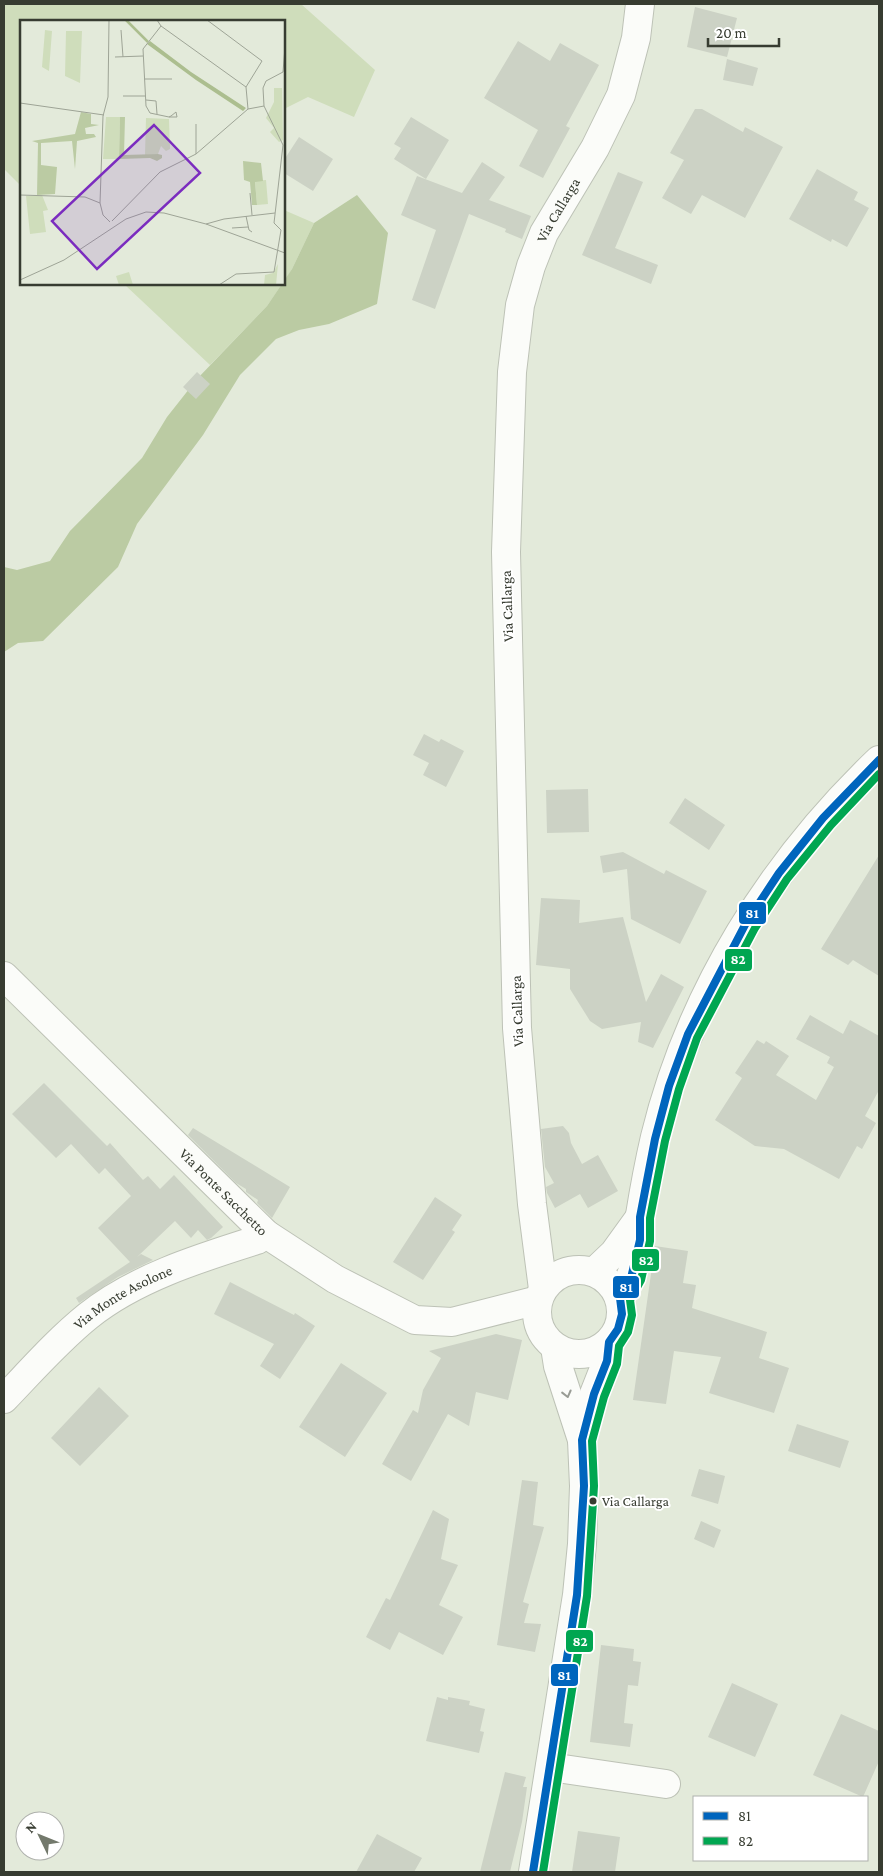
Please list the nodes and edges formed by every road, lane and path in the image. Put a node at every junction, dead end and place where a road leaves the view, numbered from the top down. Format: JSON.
{"nodes":[{"id":1,"x":640,"y":4,"type":"edge"},
{"id":2,"x":879,"y":760,"type":"edge"},
{"id":3,"x":4,"y":976,"type":"edge"},
{"id":4,"x":640,"y":1217,"type":"junction"},
{"id":5,"x":266,"y":1234,"type":"junction"},
{"id":6,"x":538,"y":1235,"type":"junction"},
{"id":7,"x":584,"y":1271,"type":"junction"},
{"id":8,"x":620,"y":1298,"type":"junction"},
{"id":9,"x":539,"y":1303,"type":"junction"},
{"id":10,"x":609,"y":1342,"type":"junction"},
{"id":11,"x":555,"y":1347,"type":"junction"},
{"id":12,"x":4,"y":1399,"type":"edge"},
{"id":13,"x":582,"y":1440,"type":"junction"},
{"id":14,"x":550,"y":1766,"type":"junction"},
{"id":15,"x":666,"y":1784,"type":"dead end"},
{"id":16,"x":533,"y":1872,"type":"edge"}],
"edges":[{"from":1,"to":6,"type":"street","name":"Via Callarga"},
{"from":2,"to":4,"type":"street"},
{"from":3,"to":5,"type":"street","name":"Via Ponte Sacchetto"},
{"from":4,"to":7,"type":"street"},
{"from":4,"to":8,"type":"street"},
{"from":5,"to":9,"type":"street","name":"Via Ponte Sacchetto"},
{"from":5,"to":12,"type":"street","name":"Via Monte Asolone"},
{"from":6,"to":7,"type":"street"},
{"from":6,"to":9,"type":"street","name":"Via Callarga"},
{"from":7,"to":8,"type":"street"},
{"from":7,"to":9,"type":"street"},
{"from":8,"to":10,"type":"street"},
{"from":9,"to":11,"type":"street"},
{"from":10,"to":11,"type":"street"},
{"from":10,"to":13,"type":"street"},
{"from":11,"to":13,"type":"street","one_way":true},
{"from":13,"to":14,"type":"street"},
{"from":14,"to":15,"type":"street"},
{"from":14,"to":16,"type":"street"}]}
